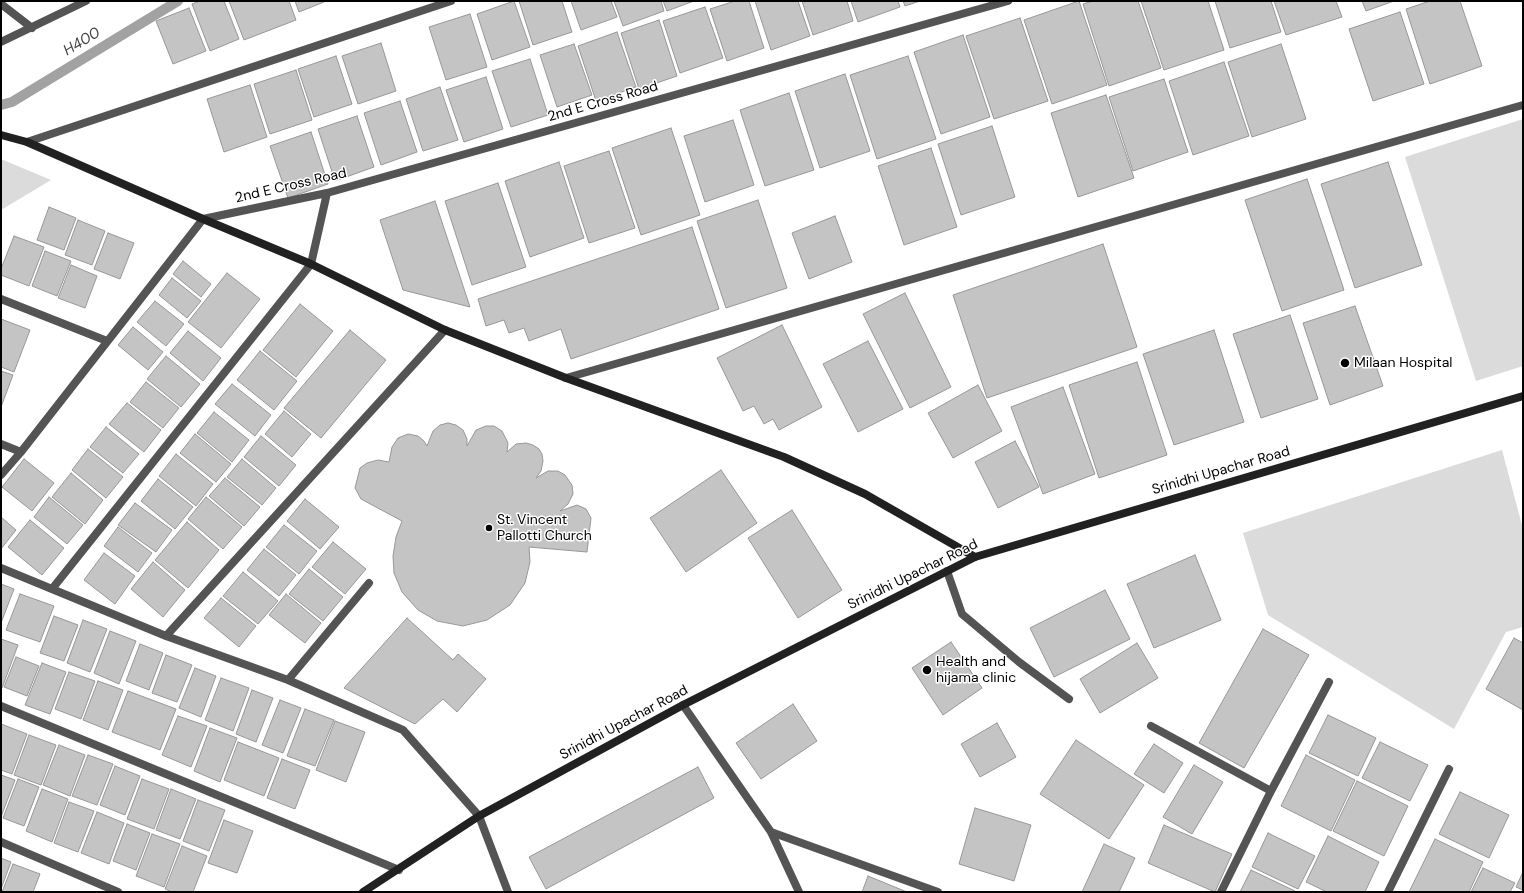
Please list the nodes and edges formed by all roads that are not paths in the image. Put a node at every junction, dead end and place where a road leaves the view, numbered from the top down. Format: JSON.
{"nodes":[{"id":1,"x":86,"y":1,"type":"edge"},
{"id":2,"x":451,"y":1,"type":"edge"},
{"id":3,"x":1008,"y":1,"type":"edge"},
{"id":4,"x":1,"y":4,"type":"edge"},
{"id":5,"x":32,"y":28,"type":"junction"},
{"id":6,"x":1,"y":42,"type":"edge"},
{"id":7,"x":1523,"y":104,"type":"edge"},
{"id":8,"x":1,"y":135,"type":"edge"},
{"id":9,"x":27,"y":142,"type":"junction"},
{"id":10,"x":327,"y":193,"type":"junction"},
{"id":11,"x":203,"y":219,"type":"junction"},
{"id":12,"x":311,"y":264,"type":"junction"},
{"id":13,"x":1,"y":299,"type":"edge"},
{"id":14,"x":445,"y":330,"type":"junction"},
{"id":15,"x":107,"y":341,"type":"junction"},
{"id":16,"x":566,"y":378,"type":"junction"},
{"id":17,"x":1523,"y":396,"type":"edge"},
{"id":18,"x":1,"y":444,"type":"edge"},
{"id":19,"x":20,"y":452,"type":"junction"},
{"id":20,"x":1,"y":475,"type":"edge"},
{"id":21,"x":975,"y":557,"type":"junction"},
{"id":22,"x":1,"y":568,"type":"edge"},
{"id":23,"x":947,"y":571,"type":"junction"},
{"id":24,"x":369,"y":583,"type":"dead end"},
{"id":25,"x":52,"y":589,"type":"junction"},
{"id":26,"x":166,"y":636,"type":"junction"},
{"id":27,"x":288,"y":680,"type":"junction"},
{"id":28,"x":1329,"y":682,"type":"dead end"},
{"id":29,"x":1069,"y":699,"type":"dead end"},
{"id":30,"x":1,"y":706,"type":"edge"},
{"id":31,"x":683,"y":706,"type":"junction"},
{"id":32,"x":1151,"y":726,"type":"dead end"},
{"id":33,"x":1449,"y":769,"type":"dead end"},
{"id":34,"x":1271,"y":791,"type":"junction"},
{"id":35,"x":479,"y":816,"type":"junction"},
{"id":36,"x":771,"y":832,"type":"junction"},
{"id":37,"x":1,"y":842,"type":"edge"},
{"id":38,"x":399,"y":870,"type":"junction"},
{"id":39,"x":118,"y":892,"type":"edge"},
{"id":40,"x":363,"y":892,"type":"edge"},
{"id":41,"x":508,"y":892,"type":"edge"},
{"id":42,"x":799,"y":892,"type":"edge"},
{"id":43,"x":938,"y":892,"type":"edge"},
{"id":44,"x":1221,"y":892,"type":"edge"},
{"id":45,"x":1388,"y":892,"type":"edge"}],
"edges":[{"from":1,"to":5,"type":"street"},
{"from":2,"to":9,"type":"street"},
{"from":3,"to":10,"type":"street","name":"2nd E Cross Road"},
{"from":4,"to":5,"type":"street"},
{"from":5,"to":6,"type":"street"},
{"from":7,"to":16,"type":"street"},
{"from":8,"to":9,"type":"street"},
{"from":9,"to":11,"type":"street"},
{"from":10,"to":11,"type":"street","name":"2nd E Cross Road"},
{"from":10,"to":12,"type":"street"},
{"from":11,"to":12,"type":"street"},
{"from":11,"to":15,"type":"street"},
{"from":12,"to":14,"type":"street"},
{"from":12,"to":25,"type":"street"},
{"from":13,"to":15,"type":"street"},
{"from":14,"to":16,"type":"street"},
{"from":14,"to":26,"type":"street"},
{"from":15,"to":19,"type":"street"},
{"from":16,"to":21,"type":"street"},
{"from":17,"to":21,"type":"street","name":"Srinidhi Upachar Road"},
{"from":18,"to":19,"type":"street"},
{"from":19,"to":20,"type":"street"},
{"from":21,"to":23,"type":"street","name":"Srinidhi Upachar Road"},
{"from":22,"to":25,"type":"street"},
{"from":23,"to":29,"type":"street"},
{"from":23,"to":31,"type":"street","name":"Srinidhi Upachar Road"},
{"from":24,"to":27,"type":"street"},
{"from":25,"to":26,"type":"street"},
{"from":26,"to":27,"type":"street"},
{"from":27,"to":35,"type":"street"},
{"from":28,"to":34,"type":"street"},
{"from":30,"to":38,"type":"street"},
{"from":31,"to":35,"type":"street","name":"Srinidhi Upachar Road"},
{"from":31,"to":36,"type":"street"},
{"from":32,"to":34,"type":"street"},
{"from":33,"to":45,"type":"street"},
{"from":34,"to":44,"type":"street"},
{"from":35,"to":38,"type":"street","name":"Srinidhi Upachar Road"},
{"from":35,"to":41,"type":"street"},
{"from":36,"to":42,"type":"street"},
{"from":36,"to":43,"type":"street"},
{"from":37,"to":39,"type":"street"},
{"from":38,"to":40,"type":"street","name":"Srinidhi Upachar Road"}]}
